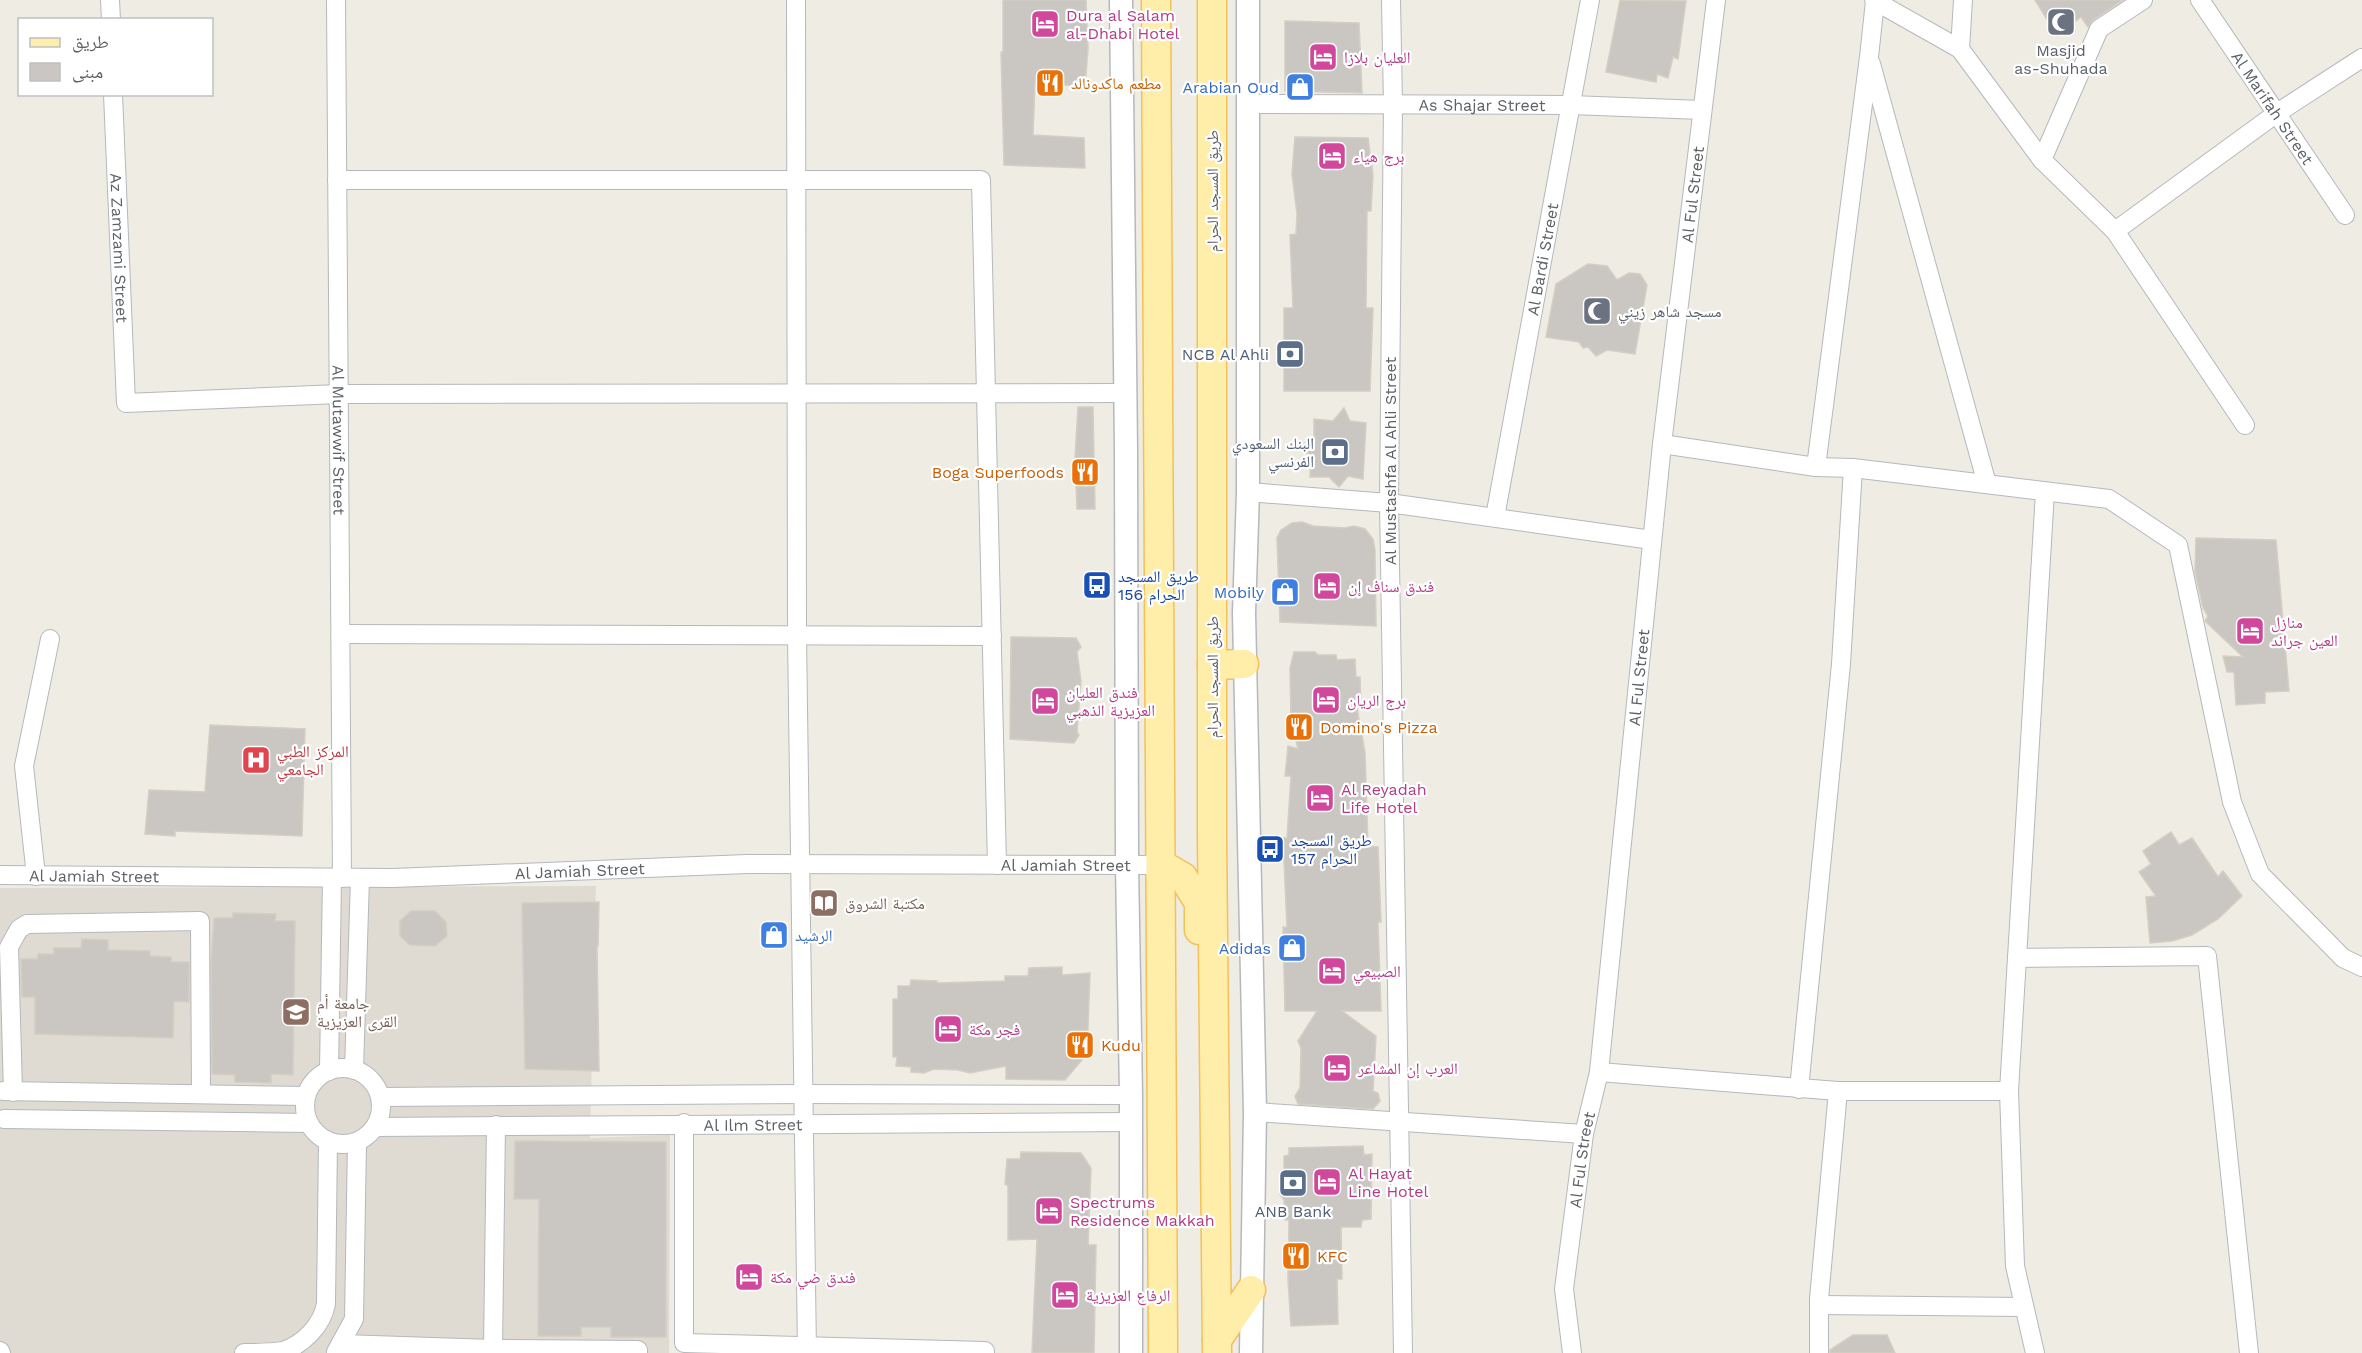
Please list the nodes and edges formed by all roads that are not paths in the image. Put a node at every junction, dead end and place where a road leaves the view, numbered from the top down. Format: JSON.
{"nodes":[{"id":1,"x":110,"y":0,"type":"edge"},
{"id":2,"x":336,"y":0,"type":"edge"},
{"id":3,"x":796,"y":0,"type":"edge"},
{"id":4,"x":1121,"y":0,"type":"edge"},
{"id":5,"x":1156,"y":0,"type":"edge"},
{"id":6,"x":1212,"y":0,"type":"edge"},
{"id":7,"x":1248,"y":0,"type":"edge"},
{"id":8,"x":1391,"y":0,"type":"edge"},
{"id":9,"x":1590,"y":0,"type":"edge"},
{"id":10,"x":1716,"y":0,"type":"edge"},
{"id":11,"x":1875,"y":0,"type":"edge"},
{"id":12,"x":1963,"y":0,"type":"edge"},
{"id":13,"x":2143,"y":0,"type":"edge"},
{"id":14,"x":2200,"y":0,"type":"edge"},
{"id":15,"x":111,"y":18,"type":"edge"},
{"id":16,"x":1960,"y":49,"type":"junction"},
{"id":17,"x":1869,"y":57,"type":"junction"},
{"id":18,"x":2362,"y":58,"type":"edge"},
{"id":19,"x":113,"y":96,"type":"edge"},
{"id":20,"x":1250,"y":104,"type":"junction"},
{"id":21,"x":1393,"y":104,"type":"junction"},
{"id":22,"x":1571,"y":105,"type":"junction"},
{"id":23,"x":1702,"y":110,"type":"junction"},
{"id":24,"x":2277,"y":113,"type":"junction"},
{"id":25,"x":2042,"y":160,"type":"junction"},
{"id":26,"x":337,"y":180,"type":"junction"},
{"id":27,"x":796,"y":180,"type":"junction"},
{"id":28,"x":2345,"y":215,"type":"dead end"},
{"id":29,"x":2115,"y":231,"type":"junction"},
{"id":30,"x":796,"y":393,"type":"junction"},
{"id":31,"x":986,"y":393,"type":"junction"},
{"id":32,"x":1125,"y":393,"type":"junction"},
{"id":33,"x":339,"y":394,"type":"junction"},
{"id":34,"x":2245,"y":425,"type":"dead end"},
{"id":35,"x":1662,"y":444,"type":"junction"},
{"id":36,"x":1126,"y":451,"type":"junction"},
{"id":37,"x":1159,"y":452,"type":"junction"},
{"id":38,"x":1816,"y":467,"type":"junction"},
{"id":39,"x":1853,"y":468,"type":"junction"},
{"id":40,"x":1987,"y":484,"type":"junction"},
{"id":41,"x":1248,"y":492,"type":"junction"},
{"id":42,"x":2045,"y":492,"type":"junction"},
{"id":43,"x":1389,"y":503,"type":"junction"},
{"id":44,"x":1495,"y":517,"type":"junction"},
{"id":45,"x":1652,"y":540,"type":"junction"},
{"id":46,"x":340,"y":634,"type":"junction"},
{"id":47,"x":797,"y":636,"type":"junction"},
{"id":48,"x":992,"y":636,"type":"junction"},
{"id":49,"x":50,"y":639,"type":"dead end"},
{"id":50,"x":1244,"y":664,"type":"junction"},
{"id":51,"x":1212,"y":665,"type":"junction"},
{"id":52,"x":801,"y":864,"type":"junction"},
{"id":53,"x":997,"y":865,"type":"junction"},
{"id":54,"x":1127,"y":865,"type":"junction"},
{"id":55,"x":1161,"y":865,"type":"junction"},
{"id":56,"x":0,"y":875,"type":"edge"},
{"id":57,"x":36,"y":876,"type":"junction"},
{"id":58,"x":345,"y":878,"type":"junction"},
{"id":59,"x":2017,"y":958,"type":"junction"},
{"id":60,"x":2362,"y":967,"type":"edge"},
{"id":61,"x":6,"y":1009,"type":"edge"},
{"id":62,"x":354,"y":1070,"type":"junction"},
{"id":63,"x":329,"y":1071,"type":"junction"},
{"id":64,"x":1599,"y":1072,"type":"junction"},
{"id":65,"x":1799,"y":1089,"type":"junction"},
{"id":66,"x":5,"y":1091,"type":"edge"},
{"id":67,"x":1838,"y":1091,"type":"junction"},
{"id":68,"x":2009,"y":1091,"type":"junction"},
{"id":69,"x":201,"y":1094,"type":"junction"},
{"id":70,"x":804,"y":1094,"type":"junction"},
{"id":71,"x":1131,"y":1095,"type":"junction"},
{"id":72,"x":306,"y":1096,"type":"junction"},
{"id":73,"x":380,"y":1097,"type":"junction"},
{"id":74,"x":1255,"y":1112,"type":"junction"},
{"id":75,"x":2,"y":1122,"type":"edge"},
{"id":76,"x":1131,"y":1122,"type":"junction"},
{"id":77,"x":1398,"y":1122,"type":"junction"},
{"id":78,"x":309,"y":1123,"type":"junction"},
{"id":79,"x":804,"y":1123,"type":"junction"},
{"id":80,"x":684,"y":1124,"type":"junction"},
{"id":81,"x":496,"y":1125,"type":"junction"},
{"id":82,"x":375,"y":1127,"type":"junction"},
{"id":83,"x":1215,"y":1133,"type":"junction"},
{"id":84,"x":1584,"y":1134,"type":"junction"},
{"id":85,"x":328,"y":1141,"type":"junction"},
{"id":86,"x":357,"y":1142,"type":"junction"},
{"id":87,"x":1251,"y":1290,"type":"junction"},
{"id":88,"x":1819,"y":1305,"type":"junction"},
{"id":89,"x":2024,"y":1306,"type":"junction"},
{"id":90,"x":1217,"y":1347,"type":"edge"},
{"id":91,"x":338,"y":1348,"type":"edge"},
{"id":92,"x":493,"y":1349,"type":"junction"},
{"id":93,"x":807,"y":1349,"type":"edge"},
{"id":94,"x":244,"y":1353,"type":"edge"},
{"id":95,"x":638,"y":1353,"type":"edge"},
{"id":96,"x":985,"y":1353,"type":"edge"},
{"id":97,"x":1131,"y":1353,"type":"edge"},
{"id":98,"x":1163,"y":1353,"type":"edge"},
{"id":99,"x":1251,"y":1353,"type":"edge"},
{"id":100,"x":1403,"y":1353,"type":"edge"},
{"id":101,"x":1572,"y":1353,"type":"edge"},
{"id":102,"x":1819,"y":1353,"type":"edge"},
{"id":103,"x":2035,"y":1353,"type":"edge"},
{"id":104,"x":2248,"y":1353,"type":"edge"}],
"edges":[{"from":1,"to":15,"type":"street"},
{"from":2,"to":26,"type":"street","name":"Al Mutawwif Street"},
{"from":3,"to":27,"type":"street"},
{"from":4,"to":32,"type":"street"},
{"from":5,"to":37,"type":"main road"},
{"from":6,"to":51,"type":"main road","name":"طريق المسجد الحرام"},
{"from":7,"to":20,"type":"street"},
{"from":8,"to":21,"type":"street","name":"Al Mustashfa Al Ahli Street"},
{"from":9,"to":22,"type":"street","name":"Al Bardi Street"},
{"from":10,"to":23,"type":"street","name":"Al Ful Street"},
{"from":11,"to":16,"type":"street"},
{"from":11,"to":17,"type":"street"},
{"from":12,"to":16,"type":"street"},
{"from":13,"to":25,"type":"street"},
{"from":14,"to":24,"type":"street","name":"Al Marifah Street"},
{"from":16,"to":25,"type":"street"},
{"from":17,"to":38,"type":"street"},
{"from":17,"to":40,"type":"street"},
{"from":18,"to":24,"type":"street"},
{"from":19,"to":33,"type":"street","name":"Az Zamzami Street"},
{"from":20,"to":21,"type":"street","name":"As Shajar Street"},
{"from":20,"to":41,"type":"street"},
{"from":21,"to":22,"type":"street","name":"As Shajar Street"},
{"from":21,"to":43,"type":"street","name":"Al Mustashfa Al Ahli Street"},
{"from":22,"to":23,"type":"street","name":"As Shajar Street"},
{"from":22,"to":44,"type":"street","name":"Al Bardi Street"},
{"from":23,"to":35,"type":"street","name":"Al Ful Street"},
{"from":24,"to":28,"type":"street","name":"Al Marifah Street"},
{"from":24,"to":29,"type":"street"},
{"from":25,"to":29,"type":"street"},
{"from":26,"to":27,"type":"street"},
{"from":26,"to":33,"type":"street","name":"Al Mutawwif Street"},
{"from":27,"to":30,"type":"street"},
{"from":27,"to":31,"type":"street"},
{"from":29,"to":34,"type":"street"},
{"from":30,"to":31,"type":"street"},
{"from":30,"to":33,"type":"street"},
{"from":30,"to":47,"type":"street"},
{"from":31,"to":32,"type":"street"},
{"from":31,"to":48,"type":"street"},
{"from":32,"to":36,"type":"street"},
{"from":33,"to":46,"type":"street","name":"Al Mutawwif Street"},
{"from":35,"to":38,"type":"street"},
{"from":35,"to":45,"type":"street","name":"Al Ful Street"},
{"from":36,"to":37,"type":"street"},
{"from":36,"to":54,"type":"street"},
{"from":37,"to":55,"type":"main road"},
{"from":38,"to":39,"type":"street"},
{"from":39,"to":40,"type":"street"},
{"from":39,"to":65,"type":"street"},
{"from":40,"to":42,"type":"street"},
{"from":41,"to":43,"type":"street"},
{"from":41,"to":50,"type":"street"},
{"from":42,"to":59,"type":"street"},
{"from":42,"to":60,"type":"street"},
{"from":43,"to":44,"type":"street"},
{"from":43,"to":77,"type":"street","name":"Al Mustashfa Al Ahli Street"},
{"from":44,"to":45,"type":"street"},
{"from":45,"to":64,"type":"street","name":"Al Ful Street"},
{"from":46,"to":47,"type":"street"},
{"from":46,"to":58,"type":"street","name":"Al Mutawwif Street"},
{"from":47,"to":48,"type":"street"},
{"from":47,"to":52,"type":"street"},
{"from":48,"to":53,"type":"street"},
{"from":49,"to":57,"type":"street"},
{"from":50,"to":51,"type":"main road"},
{"from":50,"to":74,"type":"street"},
{"from":51,"to":83,"type":"main road","name":"طريق المسجد الحرام"},
{"from":52,"to":53,"type":"street","name":"Al Jamiah Street"},
{"from":52,"to":58,"type":"street","name":"Al Jamiah Street"},
{"from":52,"to":70,"type":"street"},
{"from":53,"to":54,"type":"street","name":"Al Jamiah Street"},
{"from":54,"to":55,"type":"street","name":"Al Jamiah Street"},
{"from":54,"to":71,"type":"street"},
{"from":55,"to":83,"type":"main road"},
{"from":55,"to":98,"type":"main road"},
{"from":56,"to":57,"type":"street","name":"Al Jamiah Street"},
{"from":57,"to":58,"type":"street","name":"Al Jamiah Street"},
{"from":58,"to":62,"type":"street"},
{"from":58,"to":63,"type":"street"},
{"from":59,"to":68,"type":"street"},
{"from":59,"to":104,"type":"street"},
{"from":61,"to":66,"type":"street"},
{"from":61,"to":69,"type":"street"},
{"from":62,"to":63,"type":"street"},
{"from":62,"to":73,"type":"street"},
{"from":63,"to":72,"type":"street"},
{"from":64,"to":65,"type":"street"},
{"from":64,"to":84,"type":"street","name":"Al Ful Street"},
{"from":65,"to":67,"type":"street"},
{"from":66,"to":69,"type":"street"},
{"from":66,"to":75,"type":"street"},
{"from":67,"to":68,"type":"street"},
{"from":67,"to":88,"type":"street"},
{"from":68,"to":89,"type":"street"},
{"from":69,"to":72,"type":"street"},
{"from":70,"to":71,"type":"street","name":"Al Ilm Street"},
{"from":70,"to":73,"type":"street","name":"Al Ilm Street"},
{"from":70,"to":79,"type":"street"},
{"from":71,"to":76,"type":"street"},
{"from":72,"to":78,"type":"street"},
{"from":73,"to":82,"type":"street"},
{"from":74,"to":77,"type":"street"},
{"from":74,"to":87,"type":"street"},
{"from":75,"to":78,"type":"street"},
{"from":76,"to":79,"type":"street","name":"Al Ilm Street"},
{"from":76,"to":97,"type":"street"},
{"from":77,"to":84,"type":"street"},
{"from":77,"to":100,"type":"street","name":"Al Mustashfa Al Ahli Street"},
{"from":78,"to":85,"type":"street"},
{"from":79,"to":80,"type":"street","name":"Al Ilm Street"},
{"from":79,"to":93,"type":"street"},
{"from":80,"to":81,"type":"street","name":"Al Ilm Street"},
{"from":80,"to":93,"type":"street"},
{"from":81,"to":82,"type":"street","name":"Al Ilm Street"},
{"from":81,"to":92,"type":"street"},
{"from":82,"to":86,"type":"street"},
{"from":83,"to":90,"type":"main road","name":"طريق المسجد الحرام"},
{"from":84,"to":101,"type":"street","name":"Al Ful Street"},
{"from":85,"to":86,"type":"street"},
{"from":85,"to":94,"type":"street"},
{"from":86,"to":91,"type":"street"},
{"from":87,"to":90,"type":"main road"},
{"from":87,"to":99,"type":"street"},
{"from":88,"to":89,"type":"street"},
{"from":88,"to":102,"type":"street"},
{"from":89,"to":103,"type":"street"},
{"from":91,"to":92,"type":"street"},
{"from":92,"to":95,"type":"street"},
{"from":93,"to":96,"type":"street"}]}
